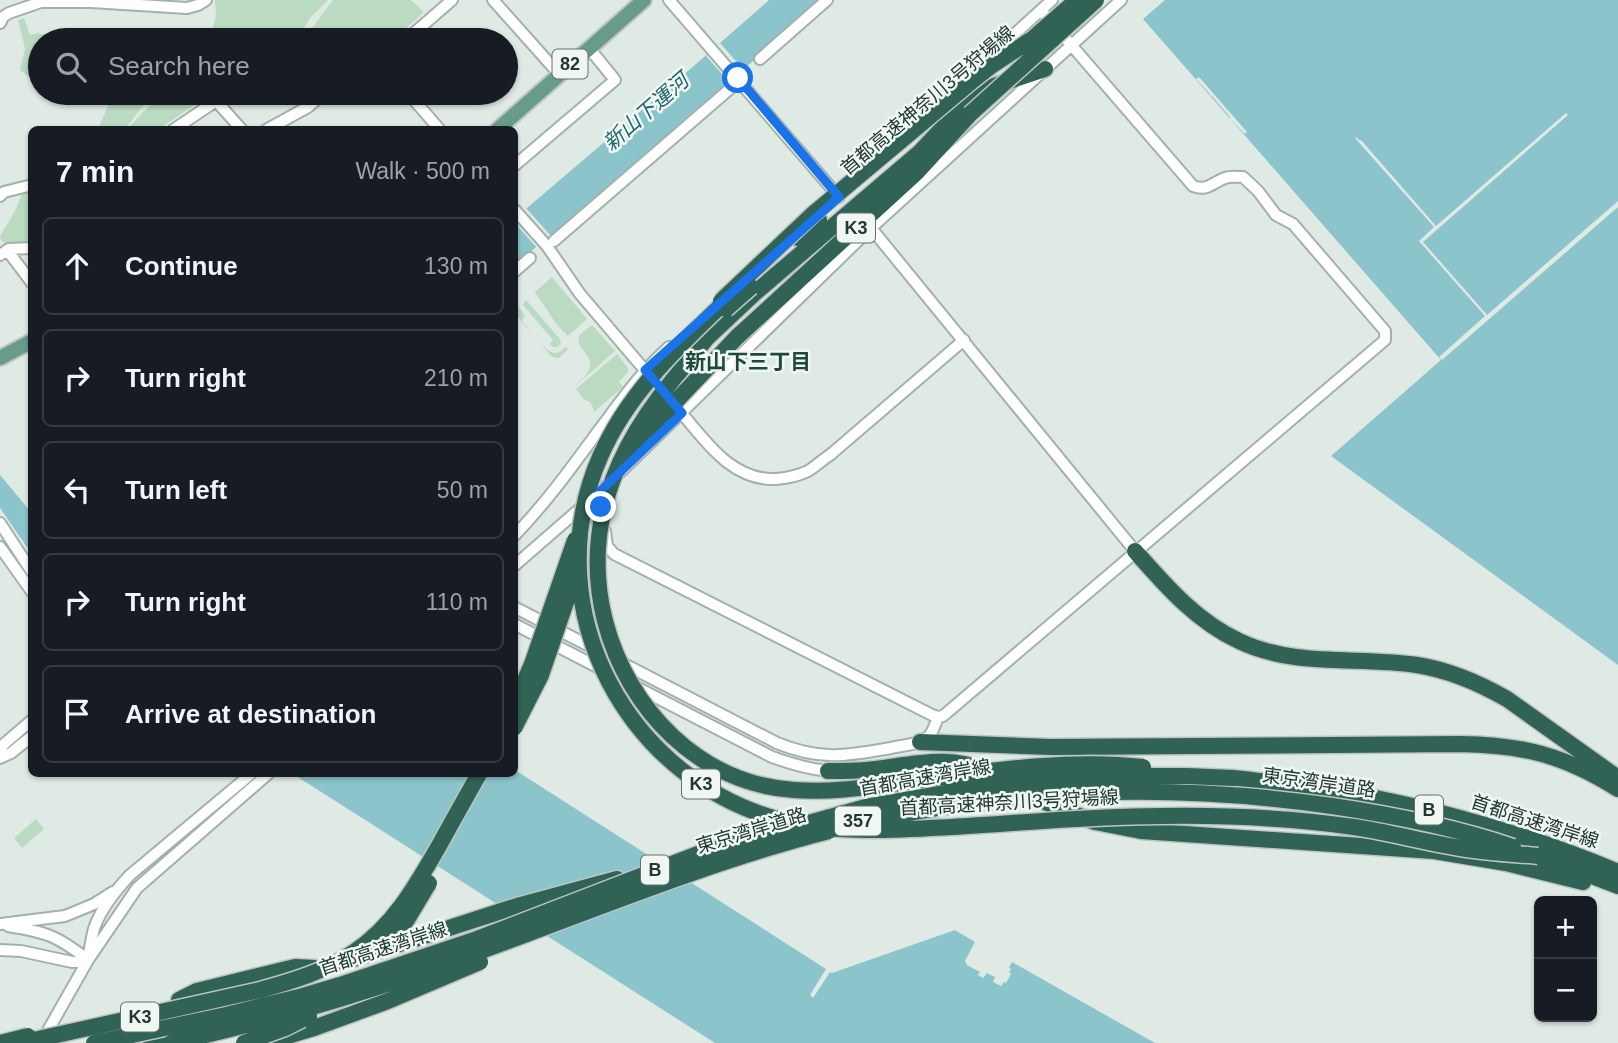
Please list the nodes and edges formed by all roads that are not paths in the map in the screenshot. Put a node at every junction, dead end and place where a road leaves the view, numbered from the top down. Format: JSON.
{"nodes":[{"id":1,"x":206,"y":0,"type":"edge"},
{"id":2,"x":452,"y":0,"type":"edge"},
{"id":3,"x":493,"y":0,"type":"edge"},
{"id":4,"x":643,"y":0,"type":"edge"},
{"id":5,"x":669,"y":0,"type":"edge"},
{"id":6,"x":827,"y":0,"type":"edge"},
{"id":7,"x":1052,"y":0,"type":"edge"},
{"id":8,"x":1077,"y":0,"type":"edge"},
{"id":9,"x":1096,"y":0,"type":"edge"},
{"id":10,"x":1121,"y":0,"type":"edge"},
{"id":11,"x":41,"y":1,"type":"edge"},
{"id":12,"x":1041,"y":10,"type":"junction"},
{"id":13,"x":0,"y":23,"type":"edge"},
{"id":14,"x":420,"y":28,"type":"edge"},
{"id":15,"x":518,"y":28,"type":"edge"},
{"id":16,"x":518,"y":28,"type":"edge"},
{"id":17,"x":1029,"y":41,"type":"junction"},
{"id":18,"x":1072,"y":45,"type":"junction"},
{"id":19,"x":1002,"y":46,"type":"junction"},
{"id":20,"x":589,"y":48,"type":"junction"},
{"id":21,"x":760,"y":59,"type":"dead end"},
{"id":22,"x":1045,"y":69,"type":"junction"},
{"id":23,"x":559,"y":74,"type":"junction"},
{"id":24,"x":734,"y":81,"type":"junction"},
{"id":25,"x":210,"y":105,"type":"edge"},
{"id":26,"x":220,"y":105,"type":"edge"},
{"id":27,"x":310,"y":105,"type":"edge"},
{"id":28,"x":418,"y":105,"type":"edge"},
{"id":29,"x":970,"y":114,"type":"junction"},
{"id":30,"x":179,"y":126,"type":"edge"},
{"id":31,"x":238,"y":126,"type":"edge"},
{"id":32,"x":273,"y":126,"type":"edge"},
{"id":33,"x":437,"y":126,"type":"edge"},
{"id":34,"x":501,"y":126,"type":"edge"},
{"id":35,"x":518,"y":163,"type":"edge"},
{"id":36,"x":28,"y":186,"type":"edge"},
{"id":37,"x":0,"y":196,"type":"edge"},
{"id":38,"x":839,"y":197,"type":"junction"},
{"id":39,"x":518,"y":212,"type":"edge"},
{"id":40,"x":871,"y":228,"type":"junction"},
{"id":41,"x":549,"y":242,"type":"junction"},
{"id":42,"x":28,"y":248,"type":"edge"},
{"id":43,"x":4,"y":252,"type":"edge"},
{"id":44,"x":530,"y":258,"type":"dead end"},
{"id":45,"x":518,"y":268,"type":"edge"},
{"id":46,"x":28,"y":279,"type":"edge"},
{"id":47,"x":964,"y":340,"type":"junction"},
{"id":48,"x":28,"y":343,"type":"edge"},
{"id":49,"x":679,"y":351,"type":"junction"},
{"id":50,"x":28,"y":353,"type":"edge"},
{"id":51,"x":0,"y":358,"type":"edge"},
{"id":52,"x":0,"y":368,"type":"edge"},
{"id":53,"x":645,"y":370,"type":"junction"},
{"id":54,"x":672,"y":381,"type":"junction"},
{"id":55,"x":640,"y":390,"type":"junction"},
{"id":56,"x":682,"y":413,"type":"junction"},
{"id":57,"x":594,"y":497,"type":"junction"},
{"id":58,"x":0,"y":523,"type":"edge"},
{"id":59,"x":518,"y":532,"type":"edge"},
{"id":60,"x":0,"y":547,"type":"edge"},
{"id":61,"x":1135,"y":551,"type":"junction"},
{"id":62,"x":518,"y":563,"type":"edge"},
{"id":63,"x":579,"y":564,"type":"junction"},
{"id":64,"x":28,"y":566,"type":"edge"},
{"id":65,"x":28,"y":586,"type":"edge"},
{"id":66,"x":518,"y":609,"type":"edge"},
{"id":67,"x":518,"y":626,"type":"edge"},
{"id":68,"x":518,"y":697,"type":"edge"},
{"id":69,"x":938,"y":717,"type":"junction"},
{"id":70,"x":518,"y":720,"type":"edge"},
{"id":71,"x":28,"y":723,"type":"edge"},
{"id":72,"x":28,"y":739,"type":"edge"},
{"id":73,"x":919,"y":743,"type":"junction"},
{"id":74,"x":0,"y":750,"type":"edge"},
{"id":75,"x":0,"y":758,"type":"edge"},
{"id":76,"x":828,"y":771,"type":"joint"},
{"id":77,"x":247,"y":777,"type":"edge"},
{"id":78,"x":265,"y":777,"type":"edge"},
{"id":79,"x":477,"y":777,"type":"edge"},
{"id":80,"x":487,"y":777,"type":"edge"},
{"id":81,"x":1233,"y":778,"type":"junction"},
{"id":82,"x":1618,"y":778,"type":"edge"},
{"id":83,"x":1618,"y":789,"type":"edge"},
{"id":84,"x":1538,"y":856,"type":"junction"},
{"id":85,"x":664,"y":866,"type":"junction"},
{"id":86,"x":1618,"y":872,"type":"edge"},
{"id":87,"x":119,"y":888,"type":"junction"},
{"id":88,"x":1618,"y":891,"type":"edge"},
{"id":89,"x":574,"y":916,"type":"junction"},
{"id":90,"x":0,"y":925,"type":"edge"},
{"id":91,"x":0,"y":950,"type":"edge"},
{"id":92,"x":88,"y":960,"type":"junction"},
{"id":93,"x":464,"y":960,"type":"junction"},
{"id":94,"x":286,"y":1007,"type":"junction"},
{"id":95,"x":0,"y":1043,"type":"edge"},
{"id":96,"x":11,"y":1043,"type":"edge"},
{"id":97,"x":20,"y":1043,"type":"edge"},
{"id":98,"x":41,"y":1043,"type":"edge"},
{"id":99,"x":94,"y":1043,"type":"edge"},
{"id":100,"x":116,"y":1043,"type":"edge"},
{"id":101,"x":151,"y":1043,"type":"edge"},
{"id":102,"x":171,"y":1043,"type":"edge"},
{"id":103,"x":205,"y":1043,"type":"edge"},
{"id":104,"x":244,"y":1043,"type":"edge"},
{"id":105,"x":264,"y":1043,"type":"edge"}],
"edges":[{"from":1,"to":11,"type":"street"},
{"from":2,"to":14,"type":"street"},
{"from":3,"to":16,"type":"street"},
{"from":4,"to":20,"type":"main road","number":"82"},
{"from":5,"to":24,"type":"street"},
{"from":6,"to":21,"type":"street"},
{"from":7,"to":12,"type":"street"},
{"from":8,"to":17,"type":"highway","name":"首都高速神奈川3号狩場線","number":"K3","bridge":true},
{"from":9,"to":29,"type":"highway","name":"首都高速神奈川3号狩場線","number":"K3","bridge":true},
{"from":10,"to":18,"type":"street"},
{"from":11,"to":13,"type":"street"},
{"from":12,"to":18,"type":"street"},
{"from":12,"to":19,"type":"street"},
{"from":15,"to":23,"type":"street"},
{"from":17,"to":49,"type":"highway","number":"K3","bridge":true},
{"from":17,"to":55,"type":"highway","name":"首都高速神奈川3号狩場線","number":"K3","bridge":true},
{"from":18,"to":22,"type":"street"},
{"from":18,"to":61,"type":"street"},
{"from":19,"to":38,"type":"street"},
{"from":19,"to":49,"type":"highway","number":"K3","bridge":true},
{"from":20,"to":23,"type":"main road","number":"82"},
{"from":20,"to":35,"type":"street"},
{"from":22,"to":40,"type":"street"},
{"from":22,"to":54,"type":"highway","number":"K3"},
{"from":23,"to":34,"type":"main road","number":"82"},
{"from":24,"to":38,"type":"street"},
{"from":24,"to":41,"type":"street"},
{"from":25,"to":30,"type":"street"},
{"from":26,"to":31,"type":"street"},
{"from":27,"to":32,"type":"street"},
{"from":28,"to":33,"type":"street"},
{"from":29,"to":54,"type":"highway","name":"首都高速神奈川3号狩場線","number":"K3"},
{"from":29,"to":63,"type":"highway","number":"K3","bridge":true},
{"from":36,"to":37,"type":"street"},
{"from":38,"to":53,"type":"street"},
{"from":39,"to":41,"type":"street"},
{"from":40,"to":47,"type":"street"},
{"from":40,"to":56,"type":"street"},
{"from":41,"to":53,"type":"street"},
{"from":42,"to":43,"type":"street"},
{"from":43,"to":46,"type":"street"},
{"from":44,"to":45,"type":"street"},
{"from":47,"to":56,"type":"street"},
{"from":47,"to":61,"type":"street"},
{"from":48,"to":51,"type":"main road"},
{"from":49,"to":55,"type":"highway","number":"K3","bridge":true},
{"from":49,"to":68,"type":"highway","number":"K3","bridge":true},
{"from":50,"to":52,"type":"main road"},
{"from":53,"to":56,"type":"street"},
{"from":53,"to":59,"type":"street"},
{"from":54,"to":81,"type":"highway","name":"首都高速神奈川3号狩場線","number":"K3","bridge":true},
{"from":55,"to":63,"type":"highway","name":"首都高速神奈川3号狩場線","number":"K3","bridge":true},
{"from":56,"to":57,"type":"street"},
{"from":57,"to":62,"type":"street"},
{"from":57,"to":69,"type":"street"},
{"from":58,"to":64,"type":"street"},
{"from":60,"to":65,"type":"street"},
{"from":61,"to":69,"type":"street"},
{"from":61,"to":82,"type":"highway"},
{"from":63,"to":70,"type":"highway","number":"K3","bridge":true},
{"from":63,"to":84,"type":"highway","name":"首都高速神奈川3号狩場線","number":"K3","bridge":true},
{"from":66,"to":73,"type":"street"},
{"from":67,"to":76,"type":"street"},
{"from":69,"to":73,"type":"street"},
{"from":71,"to":74,"type":"street"},
{"from":72,"to":75,"type":"street"},
{"from":73,"to":83,"type":"highway"},
{"from":76,"to":88,"type":"highway","bridge":true},
{"from":77,"to":87,"type":"street"},
{"from":78,"to":92,"type":"street"},
{"from":79,"to":97,"type":"highway","number":"K3","bridge":true},
{"from":80,"to":104,"type":"highway","bridge":true},
{"from":81,"to":85,"type":"highway","name":"首都高速湾岸線","number":"B","bridge":true},
{"from":81,"to":86,"type":"highway","name":"首都高速湾岸線","number":"B"},
{"from":84,"to":88,"type":"highway","name":"首都高速湾岸線","number":"B"},
{"from":84,"to":89,"type":"highway","name":"首都高速湾岸線","number":"B","bridge":true},
{"from":85,"to":95,"type":"highway","number":"B","bridge":true},
{"from":85,"to":99,"type":"highway","name":"首都高速湾岸線","number":"B","bridge":true},
{"from":87,"to":90,"type":"street"},
{"from":87,"to":92,"type":"street"},
{"from":88,"to":93,"type":"highway","name":"東京湾岸道路","number":"357","bridge":true},
{"from":88,"to":94,"type":"highway","name":"東京湾岸道路","number":"357","bridge":true},
{"from":89,"to":102,"type":"highway","name":"首都高速湾岸線","number":"B","bridge":true},
{"from":89,"to":105,"type":"highway","number":"B","bridge":true},
{"from":90,"to":92,"type":"street"},
{"from":91,"to":92,"type":"street"},
{"from":92,"to":98,"type":"street"},
{"from":93,"to":101,"type":"highway","name":"東京湾岸道路","number":"357","bridge":true},
{"from":93,"to":103,"type":"highway","bridge":true},
{"from":94,"to":96,"type":"highway","bridge":true},
{"from":94,"to":100,"type":"highway","name":"東京湾岸道路","number":"357","bridge":true}]}
